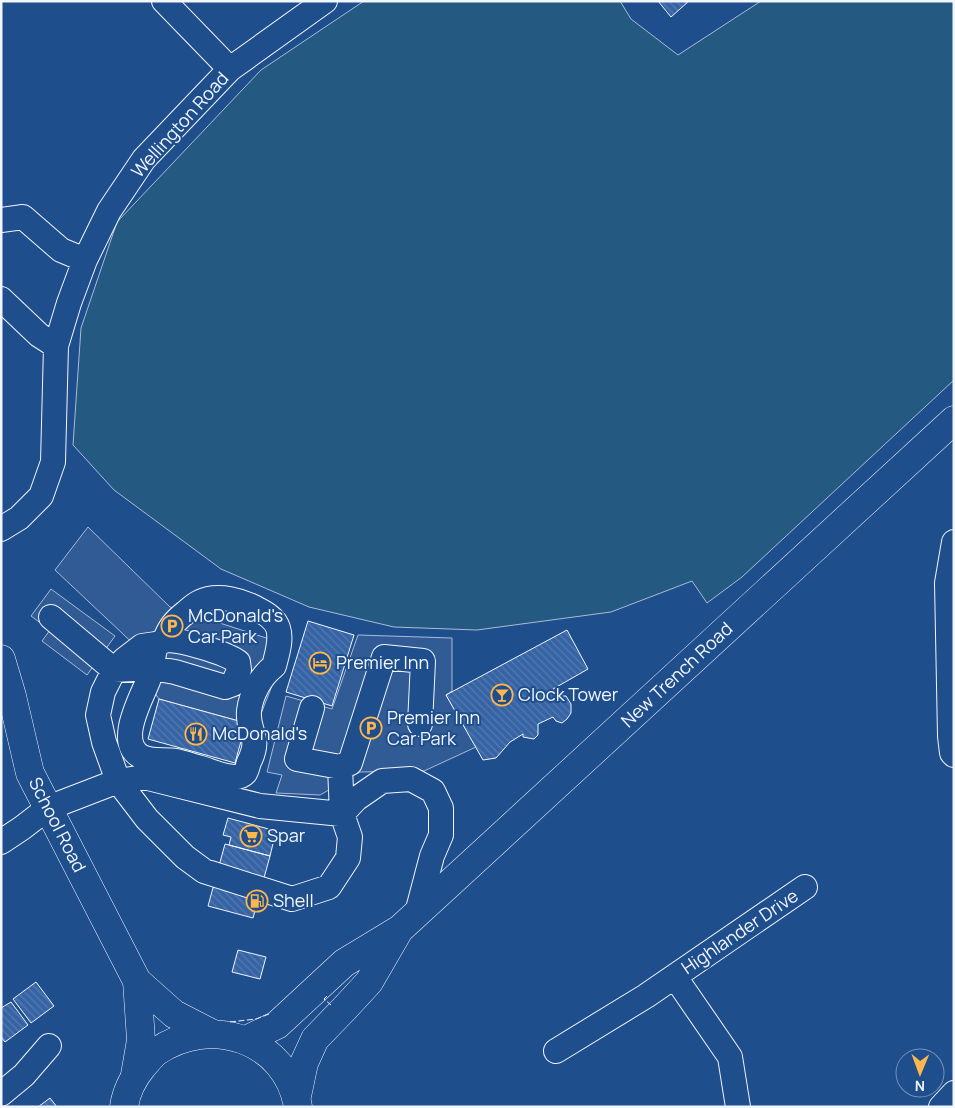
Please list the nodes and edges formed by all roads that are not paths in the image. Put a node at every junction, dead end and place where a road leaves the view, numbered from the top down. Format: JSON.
{"nodes":[{"id":1,"x":164,"y":1,"type":"edge"},
{"id":2,"x":325,"y":1,"type":"edge"},
{"id":3,"x":230,"y":70,"type":"junction"},
{"id":4,"x":1,"y":220,"type":"edge"},
{"id":5,"x":85,"y":260,"type":"junction"},
{"id":6,"x":1,"y":300,"type":"edge"},
{"id":7,"x":56,"y":346,"type":"junction"},
{"id":8,"x":954,"y":420,"type":"edge"},
{"id":9,"x":1,"y":529,"type":"edge"},
{"id":10,"x":954,"y":542,"type":"edge"},
{"id":11,"x":51,"y":617,"type":"dead end"},
{"id":12,"x":161,"y":642,"type":"junction"},
{"id":13,"x":1,"y":659,"type":"edge"},
{"id":14,"x":152,"y":668,"type":"junction"},
{"id":15,"x":114,"y":670,"type":"junction"},
{"id":16,"x":312,"y":708,"type":"dead end"},
{"id":17,"x":420,"y":724,"type":"dead end"},
{"id":18,"x":954,"y":754,"type":"edge"},
{"id":19,"x":340,"y":766,"type":"junction"},
{"id":20,"x":118,"y":781,"type":"junction"},
{"id":21,"x":48,"y":808,"type":"junction"},
{"id":22,"x":342,"y":814,"type":"junction"},
{"id":23,"x":1,"y":842,"type":"edge"},
{"id":24,"x":805,"y":888,"type":"dead end"},
{"id":25,"x":409,"y":921,"type":"junction"},
{"id":26,"x":674,"y":977,"type":"junction"},
{"id":27,"x":137,"y":981,"type":"junction"},
{"id":28,"x":211,"y":1033,"type":"junction"},
{"id":29,"x":246,"y":1040,"type":"junction"},
{"id":30,"x":49,"y":1046,"type":"dead end"},
{"id":31,"x":556,"y":1051,"type":"dead end"},
{"id":32,"x":135,"y":1075,"type":"junction"},
{"id":33,"x":954,"y":1093,"type":"edge"},
{"id":34,"x":1,"y":1094,"type":"edge"},
{"id":35,"x":297,"y":1102,"type":"edge"},
{"id":36,"x":124,"y":1107,"type":"edge"},
{"id":37,"x":738,"y":1107,"type":"edge"},
{"id":38,"x":941,"y":1107,"type":"edge"}],
"edges":[{"from":1,"to":3,"type":"street"},
{"from":2,"to":3,"type":"street","name":"Wellington Road"},
{"from":3,"to":5,"type":"street","name":"Wellington Road"},
{"from":4,"to":5,"type":"street"},
{"from":5,"to":7,"type":"street","name":"Wellington Road"},
{"from":6,"to":7,"type":"street"},
{"from":7,"to":9,"type":"street","name":"Wellington Road"},
{"from":8,"to":25,"type":"main road","name":"New Trench Road"},
{"from":10,"to":18,"type":"street"},
{"from":11,"to":15,"type":"street"},
{"from":12,"to":14,"type":"street"},
{"from":12,"to":14,"type":"street"},
{"from":12,"to":14,"type":"street"},
{"from":12,"to":15,"type":"street"},
{"from":13,"to":21,"type":"main road","name":"School Road"},
{"from":14,"to":15,"type":"street"},
{"from":15,"to":20,"type":"street"},
{"from":16,"to":19,"type":"street"},
{"from":17,"to":19,"type":"street"},
{"from":19,"to":22,"type":"street"},
{"from":20,"to":21,"type":"street"},
{"from":20,"to":22,"type":"street"},
{"from":20,"to":22,"type":"street"},
{"from":21,"to":23,"type":"street"},
{"from":21,"to":27,"type":"main road","name":"School Road"},
{"from":22,"to":25,"type":"street"},
{"from":24,"to":26,"type":"street","name":"Highlander Drive"},
{"from":25,"to":29,"type":"main road","name":"New Trench Road"},
{"from":25,"to":35,"type":"main road","name":"New Trench Road"},
{"from":26,"to":31,"type":"street","name":"Highlander Drive"},
{"from":26,"to":37,"type":"street","name":"Highlander Drive"},
{"from":27,"to":28,"type":"main road","name":"School Road"},
{"from":27,"to":32,"type":"main road","name":"School Road"},
{"from":28,"to":29,"type":"main road"},
{"from":28,"to":32,"type":"main road"},
{"from":29,"to":35,"type":"main road"},
{"from":30,"to":34,"type":"street"},
{"from":32,"to":36,"type":"main road"},
{"from":33,"to":38,"type":"street"}]}
